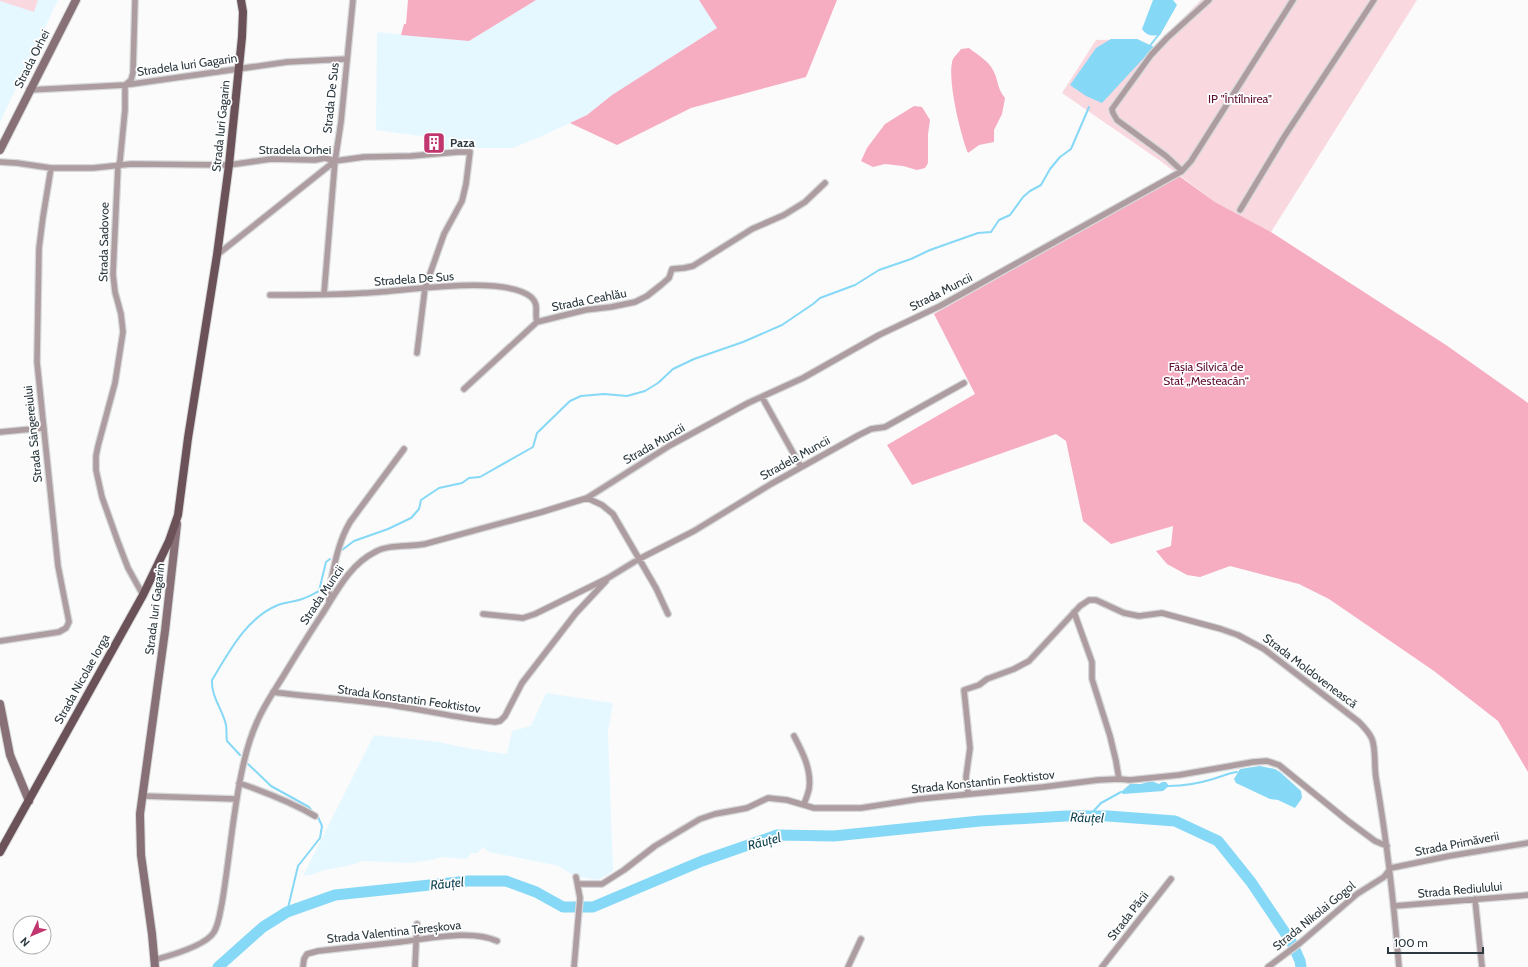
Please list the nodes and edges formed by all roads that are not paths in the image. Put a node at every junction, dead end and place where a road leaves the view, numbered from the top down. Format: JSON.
{"nodes":[{"id":1,"x":76,"y":0,"type":"edge"},
{"id":2,"x":135,"y":0,"type":"edge"},
{"id":3,"x":241,"y":0,"type":"edge"},
{"id":4,"x":353,"y":0,"type":"edge"},
{"id":5,"x":1209,"y":0,"type":"edge"},
{"id":6,"x":1293,"y":0,"type":"edge"},
{"id":7,"x":1374,"y":0,"type":"edge"},
{"id":8,"x":347,"y":59,"type":"junction"},
{"id":9,"x":239,"y":69,"type":"junction"},
{"id":10,"x":125,"y":85,"type":"junction"},
{"id":11,"x":29,"y":90,"type":"junction"},
{"id":12,"x":0,"y":150,"type":"edge"},
{"id":13,"x":335,"y":161,"type":"junction"},
{"id":14,"x":0,"y":162,"type":"edge"},
{"id":15,"x":229,"y":165,"type":"junction"},
{"id":16,"x":118,"y":166,"type":"junction"},
{"id":17,"x":51,"y":168,"type":"junction"},
{"id":18,"x":1182,"y":171,"type":"junction"},
{"id":19,"x":825,"y":183,"type":"dead end"},
{"id":20,"x":1240,"y":210,"type":"dead end"},
{"id":21,"x":217,"y":255,"type":"junction"},
{"id":22,"x":424,"y":288,"type":"junction"},
{"id":23,"x":324,"y":294,"type":"junction"},
{"id":24,"x":270,"y":295,"type":"dead end"},
{"id":25,"x":537,"y":322,"type":"junction"},
{"id":26,"x":417,"y":353,"type":"dead end"},
{"id":27,"x":964,"y":383,"type":"dead end"},
{"id":28,"x":464,"y":389,"type":"dead end"},
{"id":29,"x":762,"y":397,"type":"junction"},
{"id":30,"x":43,"y":428,"type":"junction"},
{"id":31,"x":0,"y":432,"type":"edge"},
{"id":32,"x":404,"y":449,"type":"dead end"},
{"id":33,"x":801,"y":467,"type":"junction"},
{"id":34,"x":587,"y":498,"type":"junction"},
{"id":35,"x":178,"y":515,"type":"junction"},
{"id":36,"x":640,"y":559,"type":"junction"},
{"id":37,"x":608,"y":578,"type":"junction"},
{"id":38,"x":143,"y":595,"type":"junction"},
{"id":39,"x":329,"y":601,"type":"junction"},
{"id":40,"x":1074,"y":612,"type":"junction"},
{"id":41,"x":483,"y":614,"type":"dead end"},
{"id":42,"x":668,"y":614,"type":"dead end"},
{"id":43,"x":0,"y":642,"type":"edge"},
{"id":44,"x":273,"y":692,"type":"junction"},
{"id":45,"x":0,"y":704,"type":"edge"},
{"id":46,"x":794,"y":736,"type":"dead end"},
{"id":47,"x":1119,"y":779,"type":"junction"},
{"id":48,"x":239,"y":783,"type":"junction"},
{"id":49,"x":968,"y":794,"type":"junction"},
{"id":50,"x":142,"y":796,"type":"junction"},
{"id":51,"x":236,"y":800,"type":"junction"},
{"id":52,"x":29,"y":801,"type":"junction"},
{"id":53,"x":804,"y":804,"type":"junction"},
{"id":54,"x":315,"y":816,"type":"dead end"},
{"id":55,"x":1528,"y":843,"type":"edge"},
{"id":56,"x":1387,"y":846,"type":"junction"},
{"id":57,"x":0,"y":852,"type":"edge"},
{"id":58,"x":1391,"y":868,"type":"junction"},
{"id":59,"x":576,"y":877,"type":"dead end"},
{"id":60,"x":1171,"y":879,"type":"dead end"},
{"id":61,"x":578,"y":884,"type":"junction"},
{"id":62,"x":1528,"y":894,"type":"edge"},
{"id":63,"x":1475,"y":899,"type":"junction"},
{"id":64,"x":1394,"y":906,"type":"junction"},
{"id":65,"x":416,"y":924,"type":"dead end"},
{"id":66,"x":861,"y":939,"type":"dead end"},
{"id":67,"x":415,"y":940,"type":"junction"},
{"id":68,"x":497,"y":941,"type":"dead end"},
{"id":69,"x":154,"y":963,"type":"edge"},
{"id":70,"x":304,"y":967,"type":"edge"},
{"id":71,"x":415,"y":967,"type":"edge"},
{"id":72,"x":574,"y":967,"type":"edge"},
{"id":73,"x":848,"y":967,"type":"edge"},
{"id":74,"x":1102,"y":967,"type":"edge"},
{"id":75,"x":1269,"y":967,"type":"edge"},
{"id":76,"x":1399,"y":967,"type":"edge"},
{"id":77,"x":1482,"y":967,"type":"edge"}],
"edges":[{"from":1,"to":11,"type":"street","name":"Strada Orhei"},
{"from":2,"to":10,"type":"street","name":"Strada Sadovoe"},
{"from":3,"to":9,"type":"main road","name":"Strada Iuri Gagarin"},
{"from":4,"to":8,"type":"street","name":"Strada De Sus"},
{"from":5,"to":18,"type":"street"},
{"from":6,"to":18,"type":"street"},
{"from":7,"to":20,"type":"street"},
{"from":8,"to":9,"type":"street","name":"Stradela Iuri Gagarin"},
{"from":8,"to":13,"type":"street","name":"Strada De Sus"},
{"from":9,"to":10,"type":"street","name":"Stradela Iuri Gagarin"},
{"from":9,"to":15,"type":"main road","name":"Strada Iuri Gagarin"},
{"from":10,"to":11,"type":"street","name":"Stradela Iuri Gagarin"},
{"from":10,"to":16,"type":"street","name":"Strada Sadovoe"},
{"from":11,"to":12,"type":"street","name":"Strada Orhei"},
{"from":13,"to":15,"type":"street","name":"Stradela Orhei"},
{"from":13,"to":21,"type":"street"},
{"from":13,"to":22,"type":"street","name":"Stradela Orhei"},
{"from":13,"to":23,"type":"street","name":"Strada De Sus"},
{"from":14,"to":17,"type":"street","name":"Stradela Orhei"},
{"from":15,"to":16,"type":"street","name":"Stradela Orhei"},
{"from":15,"to":21,"type":"main road","name":"Strada Iuri Gagarin"},
{"from":16,"to":17,"type":"street","name":"Stradela Orhei"},
{"from":16,"to":38,"type":"street","name":"Strada Sadovoe"},
{"from":17,"to":30,"type":"street","name":"Strada Sângereiului"},
{"from":18,"to":29,"type":"street","name":"Strada Muncii"},
{"from":19,"to":25,"type":"street","name":"Strada Ceahlău"},
{"from":21,"to":35,"type":"main road","name":"Strada Iuri Gagarin"},
{"from":22,"to":23,"type":"street","name":"Stradela De Sus"},
{"from":22,"to":25,"type":"street","name":"Stradela De Sus"},
{"from":22,"to":26,"type":"street"},
{"from":23,"to":24,"type":"street","name":"Stradela De Sus"},
{"from":25,"to":28,"type":"street","name":"Strada Ceahlău"},
{"from":27,"to":33,"type":"street","name":"Stradela Muncii"},
{"from":29,"to":33,"type":"street"},
{"from":29,"to":34,"type":"street","name":"Strada Muncii"},
{"from":30,"to":31,"type":"street"},
{"from":30,"to":43,"type":"street","name":"Strada Sângereiului"},
{"from":32,"to":39,"type":"street"},
{"from":33,"to":36,"type":"street","name":"Stradela Muncii"},
{"from":34,"to":36,"type":"street"},
{"from":34,"to":39,"type":"street","name":"Strada Muncii"},
{"from":35,"to":38,"type":"main road","name":"Strada Nicolae Iorga"},
{"from":35,"to":50,"type":"street","name":"Strada Iuri Gagarin"},
{"from":36,"to":37,"type":"street","name":"Stradela Muncii"},
{"from":36,"to":42,"type":"street"},
{"from":37,"to":41,"type":"street","name":"Stradela Muncii"},
{"from":37,"to":44,"type":"street","name":"Strada Konstantin Feoktistov"},
{"from":38,"to":52,"type":"main road","name":"Strada Nicolae Iorga"},
{"from":39,"to":44,"type":"street","name":"Strada Muncii"},
{"from":40,"to":47,"type":"street"},
{"from":40,"to":49,"type":"street","name":"Strada Moldovenească"},
{"from":40,"to":56,"type":"street","name":"Strada Moldovenească"},
{"from":44,"to":48,"type":"street","name":"Strada Muncii"},
{"from":45,"to":52,"type":"street"},
{"from":46,"to":53,"type":"street"},
{"from":47,"to":49,"type":"street","name":"Strada Konstantin Feoktistov"},
{"from":47,"to":56,"type":"street","name":"Strada Konstantin Feoktistov"},
{"from":48,"to":51,"type":"street","name":"Strada Muncii"},
{"from":48,"to":54,"type":"street"},
{"from":49,"to":53,"type":"street","name":"Strada Konstantin Feoktistov"},
{"from":50,"to":51,"type":"street"},
{"from":50,"to":69,"type":"street","name":"Strada Iuri Gagarin"},
{"from":51,"to":69,"type":"street","name":"Strada Muncii"},
{"from":52,"to":57,"type":"main road","name":"Strada Nicolae Iorga"},
{"from":53,"to":61,"type":"street","name":"Strada Konstantin Feoktistov"},
{"from":55,"to":58,"type":"street","name":"Strada Primăverii"},
{"from":56,"to":58,"type":"street","name":"Strada Moldovenească"},
{"from":58,"to":64,"type":"street","name":"Strada Moldovenească"},
{"from":58,"to":75,"type":"street","name":"Strada Nikolai Gogol"},
{"from":59,"to":61,"type":"street"},
{"from":60,"to":74,"type":"street","name":"Strada Păcii"},
{"from":61,"to":72,"type":"street"},
{"from":62,"to":63,"type":"street","name":"Strada Rediulului"},
{"from":63,"to":64,"type":"street","name":"Strada Rediulului"},
{"from":63,"to":77,"type":"street"},
{"from":64,"to":76,"type":"street","name":"Strada Moldovenească"},
{"from":65,"to":67,"type":"street"},
{"from":66,"to":73,"type":"street"},
{"from":67,"to":68,"type":"street","name":"Strada Valentina Tereșkova"},
{"from":67,"to":70,"type":"street","name":"Strada Valentina Tereșkova"},
{"from":67,"to":71,"type":"street"}]}
